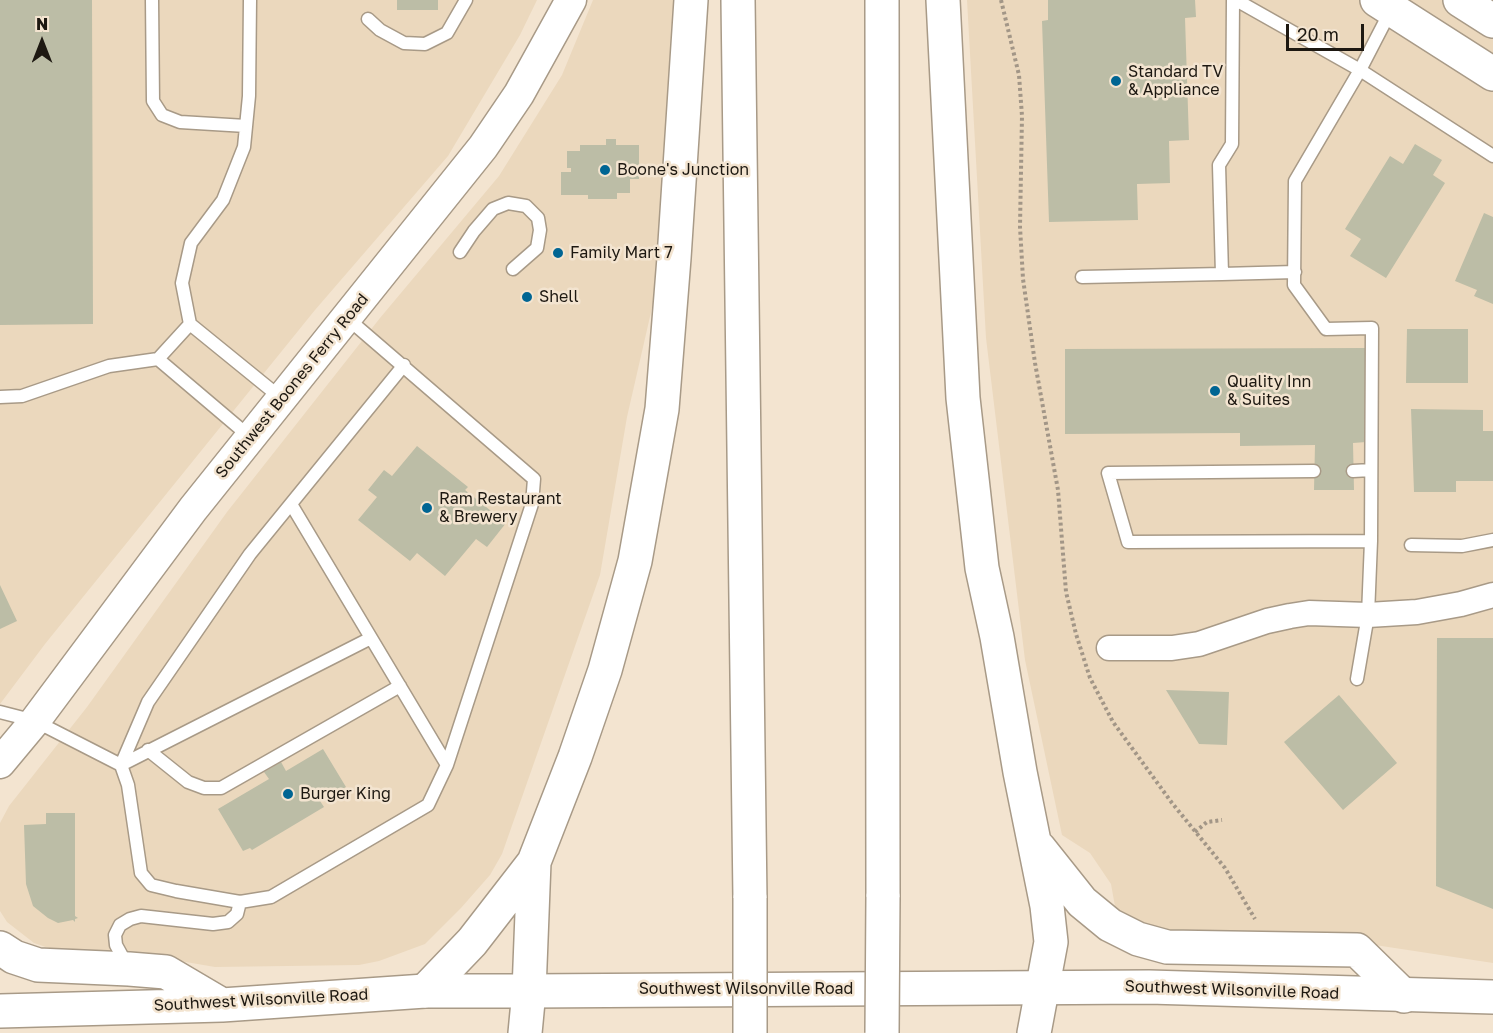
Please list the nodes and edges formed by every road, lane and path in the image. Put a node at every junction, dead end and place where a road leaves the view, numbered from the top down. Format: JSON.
{"nodes":[{"id":1,"x":152,"y":0,"type":"edge"},
{"id":2,"x":250,"y":0,"type":"edge"},
{"id":3,"x":466,"y":0,"type":"edge"},
{"id":4,"x":571,"y":0,"type":"edge"},
{"id":5,"x":691,"y":0,"type":"edge"},
{"id":6,"x":738,"y":0,"type":"edge"},
{"id":7,"x":882,"y":0,"type":"edge"},
{"id":8,"x":943,"y":0,"type":"edge"},
{"id":9,"x":1001,"y":0,"type":"edge"},
{"id":10,"x":1235,"y":0,"type":"edge"},
{"id":11,"x":1460,"y":0,"type":"edge"},
{"id":12,"x":1389,"y":3,"type":"edge"},
{"id":13,"x":368,"y":19,"type":"dead end"},
{"id":14,"x":1493,"y":21,"type":"edge"},
{"id":15,"x":1360,"y":70,"type":"junction"},
{"id":16,"x":1493,"y":74,"type":"edge"},
{"id":17,"x":246,"y":126,"type":"junction"},
{"id":18,"x":1493,"y":156,"type":"edge"},
{"id":19,"x":460,"y":252,"type":"dead end"},
{"id":20,"x":513,"y":269,"type":"dead end"},
{"id":21,"x":1295,"y":272,"type":"junction"},
{"id":22,"x":1222,"y":274,"type":"junction"},
{"id":23,"x":1082,"y":277,"type":"dead end"},
{"id":24,"x":347,"y":318,"type":"junction"},
{"id":25,"x":190,"y":324,"type":"junction"},
{"id":26,"x":158,"y":359,"type":"junction"},
{"id":27,"x":404,"y":365,"type":"junction"},
{"id":28,"x":0,"y":397,"type":"edge"},
{"id":29,"x":282,"y":399,"type":"junction"},
{"id":30,"x":250,"y":437,"type":"junction"},
{"id":31,"x":1371,"y":470,"type":"junction"},
{"id":32,"x":1314,"y":471,"type":"dead end"},
{"id":33,"x":1353,"y":471,"type":"dead end"},
{"id":34,"x":291,"y":504,"type":"junction"},
{"id":35,"x":1493,"y":540,"type":"edge"},
{"id":36,"x":1371,"y":541,"type":"junction"},
{"id":37,"x":1411,"y":545,"type":"dead end"},
{"id":38,"x":1493,"y":595,"type":"edge"},
{"id":39,"x":1368,"y":615,"type":"junction"},
{"id":40,"x":371,"y":638,"type":"junction"},
{"id":41,"x":1109,"y":648,"type":"dead end"},
{"id":42,"x":1357,"y":679,"type":"dead end"},
{"id":43,"x":400,"y":686,"type":"junction"},
{"id":44,"x":0,"y":712,"type":"edge"},
{"id":45,"x":35,"y":721,"type":"junction"},
{"id":46,"x":148,"y":750,"type":"junction"},
{"id":47,"x":0,"y":763,"type":"edge"},
{"id":48,"x":121,"y":765,"type":"junction"},
{"id":49,"x":447,"y":765,"type":"junction"},
{"id":50,"x":1222,"y":820,"type":"dead end"},
{"id":51,"x":1195,"y":832,"type":"junction"},
{"id":52,"x":1034,"y":842,"type":"junction"},
{"id":53,"x":534,"y":862,"type":"junction"},
{"id":54,"x":240,"y":902,"type":"junction"},
{"id":55,"x":1258,"y":927,"type":"dead end"},
{"id":56,"x":0,"y":948,"type":"edge"},
{"id":57,"x":129,"y":969,"type":"junction"},
{"id":58,"x":1042,"y":988,"type":"junction"},
{"id":59,"x":425,"y":991,"type":"junction"},
{"id":60,"x":529,"y":991,"type":"junction"},
{"id":61,"x":1404,"y":996,"type":"junction"},
{"id":62,"x":1493,"y":998,"type":"edge"},
{"id":63,"x":222,"y":1005,"type":"junction"},
{"id":64,"x":0,"y":1011,"type":"edge"},
{"id":65,"x":525,"y":1033,"type":"edge"},
{"id":66,"x":750,"y":1033,"type":"edge"},
{"id":67,"x":882,"y":1033,"type":"edge"},
{"id":68,"x":1034,"y":1033,"type":"edge"}],
"edges":[{"from":1,"to":17,"type":"lane"},
{"from":2,"to":17,"type":"lane"},
{"from":3,"to":13,"type":"lane"},
{"from":4,"to":24,"type":"street","name":"Southwest Boones Ferry Road"},
{"from":5,"to":53,"type":"main road"},
{"from":6,"to":66,"type":"main road","bridge":true},
{"from":7,"to":67,"type":"main road","bridge":true},
{"from":8,"to":52,"type":"main road"},
{"from":9,"to":51,"type":"path"},
{"from":10,"to":15,"type":"lane"},
{"from":10,"to":22,"type":"lane"},
{"from":11,"to":14,"type":"main road"},
{"from":12,"to":15,"type":"lane"},
{"from":12,"to":16,"type":"main road"},
{"from":15,"to":18,"type":"lane"},
{"from":15,"to":21,"type":"lane"},
{"from":17,"to":25,"type":"lane"},
{"from":19,"to":20,"type":"lane"},
{"from":21,"to":22,"type":"lane"},
{"from":21,"to":31,"type":"lane"},
{"from":22,"to":23,"type":"lane"},
{"from":24,"to":27,"type":"lane"},
{"from":24,"to":29,"type":"street","name":"Southwest Boones Ferry Road"},
{"from":25,"to":26,"type":"lane"},
{"from":25,"to":29,"type":"lane"},
{"from":26,"to":28,"type":"lane"},
{"from":26,"to":30,"type":"lane"},
{"from":27,"to":34,"type":"lane"},
{"from":27,"to":49,"type":"lane"},
{"from":29,"to":30,"type":"street","name":"Southwest Boones Ferry Road"},
{"from":30,"to":45,"type":"street","name":"Southwest Boones Ferry Road"},
{"from":31,"to":33,"type":"lane"},
{"from":31,"to":36,"type":"lane"},
{"from":32,"to":36,"type":"lane"},
{"from":34,"to":40,"type":"lane"},
{"from":34,"to":48,"type":"lane"},
{"from":35,"to":37,"type":"lane"},
{"from":36,"to":39,"type":"lane"},
{"from":38,"to":39,"type":"street"},
{"from":39,"to":41,"type":"street"},
{"from":39,"to":42,"type":"lane"},
{"from":40,"to":43,"type":"lane"},
{"from":40,"to":46,"type":"lane"},
{"from":43,"to":46,"type":"lane"},
{"from":43,"to":49,"type":"lane"},
{"from":44,"to":45,"type":"lane"},
{"from":45,"to":47,"type":"street","name":"Southwest Boones Ferry Road"},
{"from":45,"to":48,"type":"lane"},
{"from":46,"to":48,"type":"lane"},
{"from":48,"to":54,"type":"lane"},
{"from":49,"to":54,"type":"lane"},
{"from":50,"to":51,"type":"path"},
{"from":51,"to":55,"type":"path"},
{"from":52,"to":58,"type":"main road"},
{"from":52,"to":61,"type":"main road"},
{"from":53,"to":59,"type":"main road"},
{"from":53,"to":60,"type":"main road"},
{"from":54,"to":57,"type":"lane"},
{"from":56,"to":57,"type":"main road"},
{"from":57,"to":63,"type":"main road"},
{"from":58,"to":60,"type":"main road","name":"Southwest Wilsonville Road"},
{"from":58,"to":61,"type":"main road","name":"Southwest Wilsonville Road"},
{"from":58,"to":68,"type":"main road"},
{"from":59,"to":60,"type":"main road","name":"Southwest Wilsonville Road"},
{"from":59,"to":63,"type":"main road","name":"Southwest Wilsonville Road"},
{"from":60,"to":65,"type":"main road"},
{"from":61,"to":62,"type":"main road","name":"Southwest Wilsonville Road"},
{"from":63,"to":64,"type":"main road","name":"Southwest Wilsonville Road"}]}
